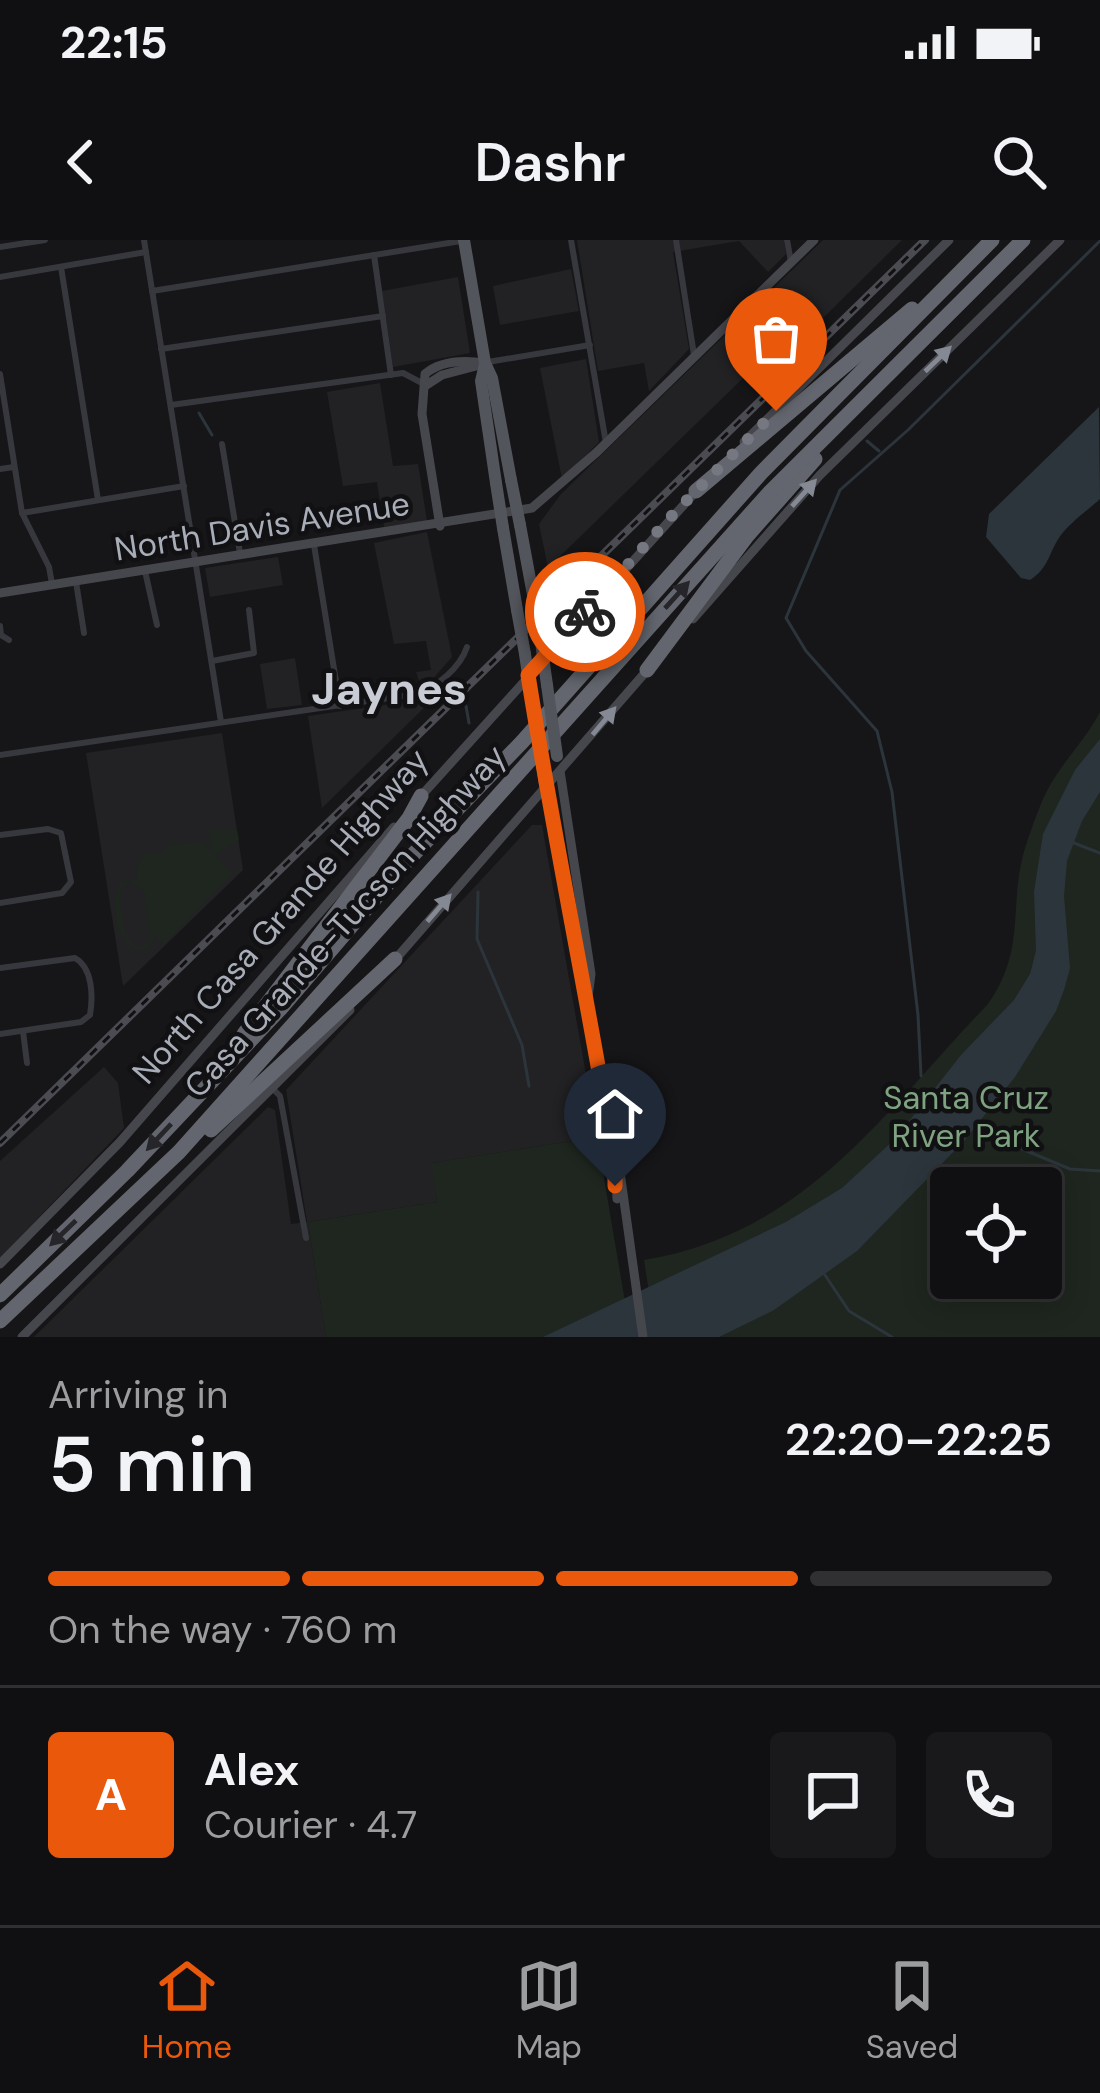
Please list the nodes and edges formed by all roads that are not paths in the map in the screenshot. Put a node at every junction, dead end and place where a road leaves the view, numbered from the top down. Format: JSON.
{"nodes":[{"id":1,"x":45,"y":240,"type":"edge"},
{"id":2,"x":144,"y":240,"type":"edge"},
{"id":3,"x":465,"y":240,"type":"edge"},
{"id":4,"x":571,"y":240,"type":"edge"},
{"id":5,"x":676,"y":240,"type":"edge"},
{"id":6,"x":788,"y":240,"type":"edge"},
{"id":7,"x":814,"y":240,"type":"edge"},
{"id":8,"x":950,"y":240,"type":"edge"},
{"id":9,"x":992,"y":240,"type":"edge"},
{"id":10,"x":1023,"y":240,"type":"edge"},
{"id":11,"x":1060,"y":240,"type":"edge"},
{"id":12,"x":18,"y":242,"type":"edge"},
{"id":13,"x":0,"y":247,"type":"edge"},
{"id":14,"x":146,"y":252,"type":"junction"},
{"id":15,"x":374,"y":255,"type":"junction"},
{"id":16,"x":791,"y":262,"type":"junction"},
{"id":17,"x":61,"y":267,"type":"junction"},
{"id":18,"x":0,"y":278,"type":"edge"},
{"id":19,"x":152,"y":291,"type":"junction"},
{"id":20,"x":383,"y":316,"type":"junction"},
{"id":21,"x":590,"y":345,"type":"junction"},
{"id":22,"x":161,"y":349,"type":"junction"},
{"id":23,"x":908,"y":353,"type":"junction"},
{"id":24,"x":694,"y":358,"type":"junction"},
{"id":25,"x":485,"y":363,"type":"junction"},
{"id":26,"x":0,"y":374,"type":"edge"},
{"id":27,"x":391,"y":375,"type":"junction"},
{"id":28,"x":425,"y":386,"type":"junction"},
{"id":29,"x":170,"y":406,"type":"junction"},
{"id":30,"x":606,"y":443,"type":"junction"},
{"id":31,"x":222,"y":444,"type":"dead end"},
{"id":32,"x":14,"y":467,"type":"junction"},
{"id":33,"x":0,"y":470,"type":"edge"},
{"id":34,"x":184,"y":487,"type":"junction"},
{"id":35,"x":696,"y":491,"type":"junction"},
{"id":36,"x":98,"y":500,"type":"junction"},
{"id":37,"x":22,"y":513,"type":"junction"},
{"id":38,"x":440,"y":526,"type":"junction"},
{"id":39,"x":314,"y":545,"type":"junction"},
{"id":40,"x":241,"y":556,"type":"junction"},
{"id":41,"x":196,"y":564,"type":"junction"},
{"id":42,"x":145,"y":571,"type":"junction"},
{"id":43,"x":76,"y":582,"type":"junction"},
{"id":44,"x":52,"y":586,"type":"junction"},
{"id":45,"x":0,"y":593,"type":"edge"},
{"id":46,"x":249,"y":610,"type":"dead end"},
{"id":47,"x":157,"y":625,"type":"dead end"},
{"id":48,"x":0,"y":626,"type":"edge"},
{"id":49,"x":540,"y":631,"type":"junction"},
{"id":50,"x":568,"y":631,"type":"junction"},
{"id":51,"x":84,"y":633,"type":"dead end"},
{"id":52,"x":9,"y":640,"type":"dead end"},
{"id":53,"x":467,"y":646,"type":"dead end"},
{"id":54,"x":544,"y":659,"type":"junction"},
{"id":55,"x":212,"y":661,"type":"junction"},
{"id":56,"x":646,"y":670,"type":"junction"},
{"id":57,"x":528,"y":675,"type":"junction"},
{"id":58,"x":340,"y":706,"type":"junction"},
{"id":59,"x":221,"y":723,"type":"junction"},
{"id":60,"x":0,"y":754,"type":"edge"},
{"id":61,"x":560,"y":771,"type":"junction"},
{"id":62,"x":544,"y":778,"type":"junction"},
{"id":63,"x":421,"y":796,"type":"junction"},
{"id":64,"x":523,"y":810,"type":"junction"},
{"id":65,"x":550,"y":815,"type":"junction"},
{"id":66,"x":0,"y":836,"type":"edge"},
{"id":67,"x":0,"y":902,"type":"edge"},
{"id":68,"x":395,"y":959,"type":"junction"},
{"id":69,"x":0,"y":968,"type":"edge"},
{"id":70,"x":588,"y":999,"type":"junction"},
{"id":71,"x":23,"y":1030,"type":"junction"},
{"id":72,"x":0,"y":1034,"type":"edge"},
{"id":73,"x":27,"y":1063,"type":"dead end"},
{"id":74,"x":274,"y":1089,"type":"junction"},
{"id":75,"x":201,"y":1092,"type":"junction"},
{"id":76,"x":179,"y":1152,"type":"junction"},
{"id":77,"x":306,"y":1238,"type":"dead end"},
{"id":78,"x":0,"y":1264,"type":"edge"},
{"id":79,"x":0,"y":1295,"type":"edge"},
{"id":80,"x":0,"y":1321,"type":"edge"},
{"id":81,"x":22,"y":1337,"type":"edge"},
{"id":82,"x":643,"y":1337,"type":"edge"}],
"edges":[{"from":1,"to":12,"type":"street"},
{"from":2,"to":14,"type":"street"},
{"from":3,"to":15,"type":"street"},
{"from":3,"to":25,"type":"main road"},
{"from":4,"to":21,"type":"street"},
{"from":5,"to":24,"type":"street"},
{"from":6,"to":16,"type":"street"},
{"from":7,"to":16,"type":"main road"},
{"from":8,"to":35,"type":"main road","name":"North Casa Grande Highway"},
{"from":9,"to":35,"type":"highway"},
{"from":9,"to":75,"type":"highway","name":"Casa Grande-Tucson Highway"},
{"from":10,"to":23,"type":"highway","name":"Casa Grande-Tucson Highway"},
{"from":56,"to":11,"type":"main road","one_way":true},
{"from":12,"to":13,"type":"street"},
{"from":14,"to":17,"type":"street"},
{"from":14,"to":19,"type":"street"},
{"from":15,"to":19,"type":"street"},
{"from":15,"to":20,"type":"street"},
{"from":16,"to":24,"type":"main road"},
{"from":17,"to":18,"type":"street"},
{"from":17,"to":36,"type":"street"},
{"from":19,"to":22,"type":"street"},
{"from":20,"to":22,"type":"street"},
{"from":20,"to":27,"type":"street"},
{"from":21,"to":25,"type":"street"},
{"from":21,"to":30,"type":"street"},
{"from":22,"to":29,"type":"street"},
{"from":23,"to":56,"type":"highway"},
{"from":76,"to":23,"type":"highway","name":"Casa Grande-Tucson Highway","one_way":true},
{"from":24,"to":30,"type":"main road"},
{"from":25,"to":28,"type":"main road"},
{"from":25,"to":49,"type":"main road","bridge":true},
{"from":25,"to":57,"type":"main road","bridge":true},
{"from":26,"to":32,"type":"street"},
{"from":27,"to":28,"type":"street"},
{"from":27,"to":29,"type":"street"},
{"from":28,"to":38,"type":"main road"},
{"from":29,"to":34,"type":"street"},
{"from":30,"to":38,"type":"main road","name":"North Davis Avenue"},
{"from":31,"to":40,"type":"street"},
{"from":32,"to":33,"type":"street"},
{"from":32,"to":37,"type":"street"},
{"from":34,"to":36,"type":"street"},
{"from":34,"to":41,"type":"street"},
{"from":35,"to":50,"type":"main road","name":"North Casa Grande Highway"},
{"from":36,"to":37,"type":"street"},
{"from":37,"to":44,"type":"street"},
{"from":38,"to":39,"type":"main road","name":"North Davis Avenue"},
{"from":39,"to":40,"type":"main road","name":"North Davis Avenue"},
{"from":39,"to":58,"type":"street"},
{"from":40,"to":41,"type":"main road","name":"North Davis Avenue"},
{"from":41,"to":42,"type":"main road","name":"North Davis Avenue"},
{"from":41,"to":55,"type":"street"},
{"from":42,"to":43,"type":"main road","name":"North Davis Avenue"},
{"from":42,"to":47,"type":"street"},
{"from":43,"to":44,"type":"main road","name":"North Davis Avenue"},
{"from":43,"to":51,"type":"street"},
{"from":44,"to":45,"type":"main road","name":"North Davis Avenue"},
{"from":46,"to":55,"type":"street"},
{"from":48,"to":52,"type":"street"},
{"from":49,"to":50,"type":"main road"},
{"from":49,"to":54,"type":"main road"},
{"from":50,"to":54,"type":"main road","name":"North Casa Grande Highway"},
{"from":53,"to":58,"type":"street"},
{"from":54,"to":57,"type":"main road","name":"North Casa Grande Highway"},
{"from":54,"to":61,"type":"main road","bridge":true},
{"from":55,"to":59,"type":"street"},
{"from":61,"to":56,"type":"main road","one_way":true},
{"from":57,"to":62,"type":"main road","bridge":true},
{"from":57,"to":63,"type":"main road","name":"North Casa Grande Highway"},
{"from":58,"to":59,"type":"street"},
{"from":59,"to":60,"type":"street"},
{"from":61,"to":62,"type":"main road"},
{"from":61,"to":70,"type":"main road"},
{"from":62,"to":64,"type":"main road"},
{"from":62,"to":65,"type":"main road"},
{"from":63,"to":75,"type":"highway"},
{"from":63,"to":78,"type":"main road","name":"North Casa Grande Highway"},
{"from":64,"to":65,"type":"main road"},
{"from":68,"to":64,"type":"main road","one_way":true},
{"from":65,"to":70,"type":"main road"},
{"from":66,"to":67,"type":"street"},
{"from":68,"to":74,"type":"main road"},
{"from":68,"to":76,"type":"highway"},
{"from":69,"to":71,"type":"street"},
{"from":70,"to":82,"type":"main road"},
{"from":71,"to":72,"type":"street"},
{"from":71,"to":73,"type":"street"},
{"from":74,"to":77,"type":"street"},
{"from":74,"to":81,"type":"main road"},
{"from":75,"to":79,"type":"highway","name":"Casa Grande-Tucson Highway","one_way":true},
{"from":76,"to":80,"type":"highway","name":"Casa Grande-Tucson Highway"}]}
